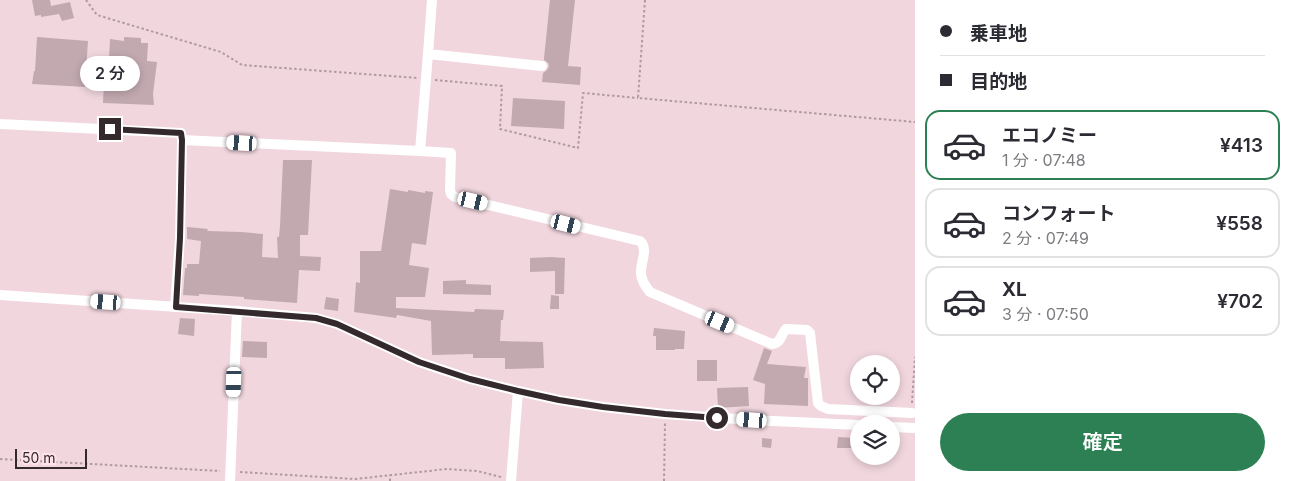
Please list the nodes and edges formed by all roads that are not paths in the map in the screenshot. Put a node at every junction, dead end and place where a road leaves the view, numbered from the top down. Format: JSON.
{"nodes":[{"id":1,"x":432,"y":0,"type":"edge"},
{"id":2,"x":428,"y":54,"type":"junction"},
{"id":3,"x":542,"y":66,"type":"dead end"},
{"id":4,"x":0,"y":124,"type":"edge"},
{"id":5,"x":182,"y":140,"type":"junction"},
{"id":6,"x":420,"y":151,"type":"junction"},
{"id":7,"x":0,"y":295,"type":"edge"},
{"id":8,"x":176,"y":307,"type":"junction"},
{"id":9,"x":237,"y":311,"type":"junction"},
{"id":10,"x":518,"y":391,"type":"junction"},
{"id":11,"x":912,"y":413,"type":"road end"},
{"id":12,"x":850,"y":425,"type":"edge"},
{"id":13,"x":900,"y":427,"type":"edge"},
{"id":14,"x":915,"y":428,"type":"edge"},
{"id":15,"x":230,"y":476,"type":"edge"},
{"id":16,"x":510,"y":481,"type":"edge"}],
"edges":[{"from":1,"to":2,"type":"street"},
{"from":2,"to":3,"type":"street"},
{"from":2,"to":6,"type":"street"},
{"from":4,"to":5,"type":"street"},
{"from":5,"to":6,"type":"street"},
{"from":5,"to":8,"type":"street"},
{"from":6,"to":11,"type":"street"},
{"from":7,"to":8,"type":"street"},
{"from":8,"to":9,"type":"street"},
{"from":9,"to":10,"type":"street"},
{"from":9,"to":15,"type":"street"},
{"from":10,"to":12,"type":"street"},
{"from":10,"to":16,"type":"street"},
{"from":13,"to":14,"type":"street"}]}
